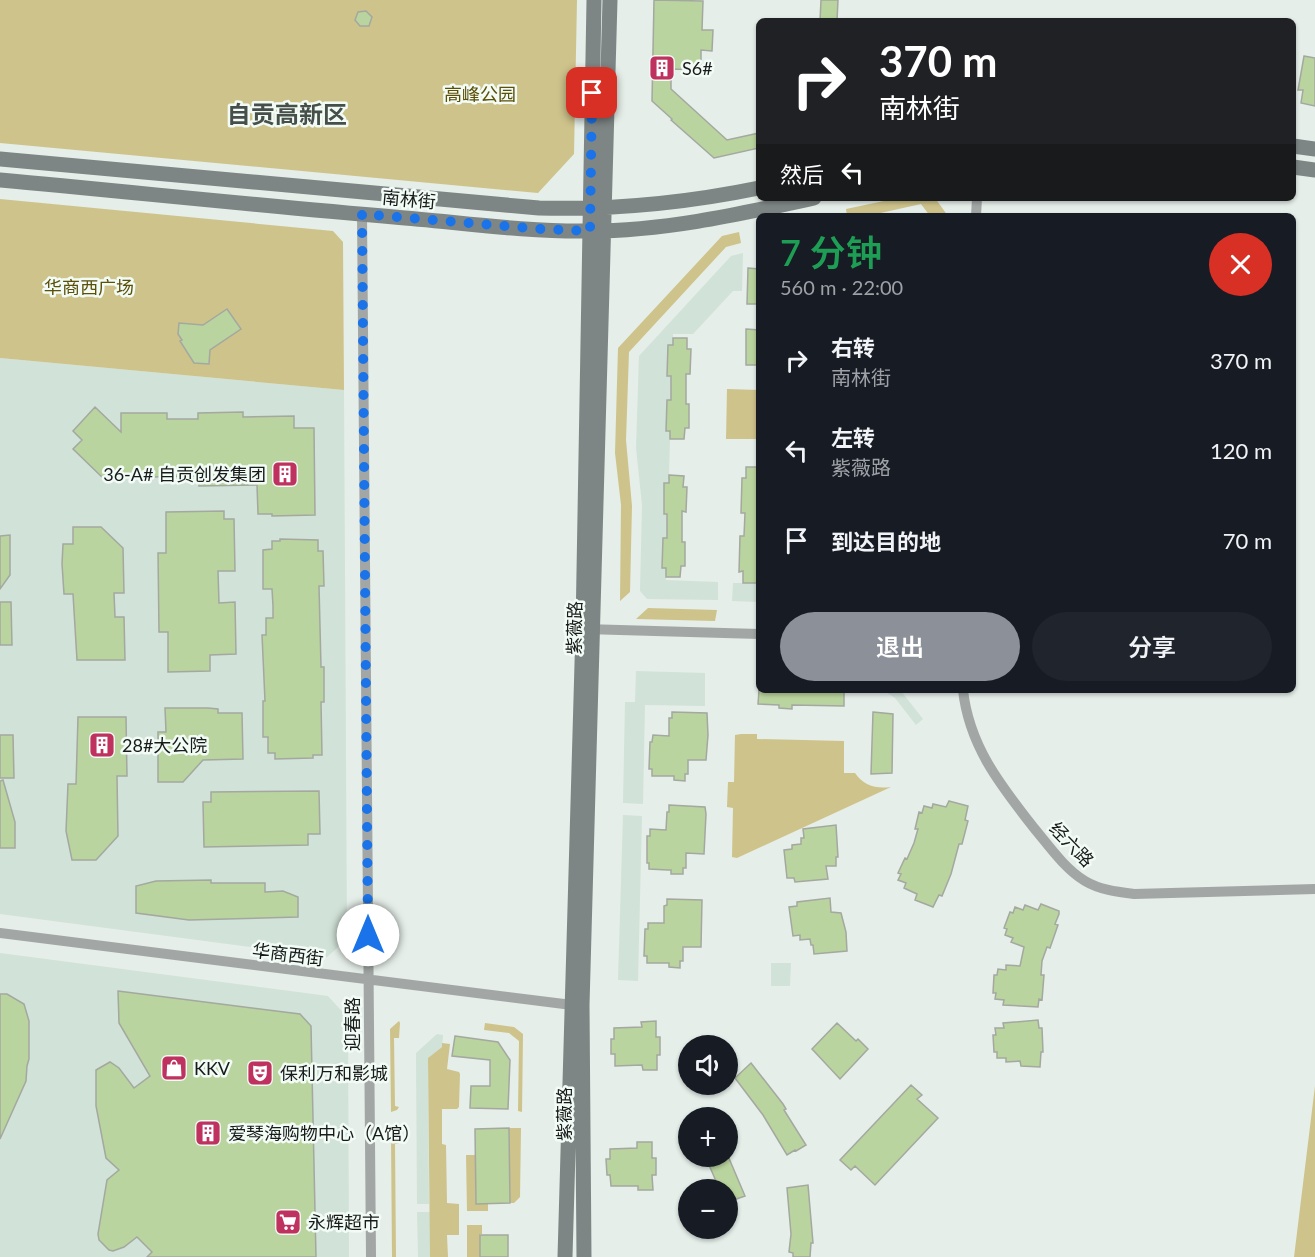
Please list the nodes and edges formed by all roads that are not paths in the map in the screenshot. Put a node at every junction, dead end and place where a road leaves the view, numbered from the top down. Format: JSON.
{"nodes":[{"id":1,"x":594,"y":0,"type":"edge"},
{"id":2,"x":610,"y":0,"type":"edge"},
{"id":3,"x":1296,"y":146,"type":"edge"},
{"id":4,"x":1315,"y":149,"type":"edge"},
{"id":5,"x":0,"y":159,"type":"edge"},
{"id":6,"x":1296,"y":167,"type":"edge"},
{"id":7,"x":1315,"y":170,"type":"edge"},
{"id":8,"x":0,"y":180,"type":"edge"},
{"id":9,"x":756,"y":189,"type":"edge"},
{"id":10,"x":800,"y":201,"type":"edge"},
{"id":11,"x":589,"y":209,"type":"junction"},
{"id":12,"x":605,"y":209,"type":"junction"},
{"id":13,"x":362,"y":214,"type":"junction"},
{"id":14,"x":597,"y":231,"type":"junction"},
{"id":15,"x":588,"y":629,"type":"junction"},
{"id":16,"x":756,"y":634,"type":"edge"},
{"id":17,"x":964,"y":693,"type":"edge"},
{"id":18,"x":1315,"y":889,"type":"edge"},
{"id":19,"x":0,"y":933,"type":"edge"},
{"id":20,"x":369,"y":981,"type":"junction"},
{"id":21,"x":572,"y":1005,"type":"junction"},
{"id":22,"x":371,"y":1257,"type":"edge"},
{"id":23,"x":565,"y":1257,"type":"edge"},
{"id":24,"x":584,"y":1257,"type":"edge"}],
"edges":[{"from":1,"to":11,"type":"main road","name":"紫薇路"},
{"from":2,"to":12,"type":"main road","name":"紫薇路"},
{"from":3,"to":4,"type":"main road"},
{"from":5,"to":11,"type":"main road","name":"南林街"},
{"from":6,"to":7,"type":"main road"},
{"from":8,"to":13,"type":"main road","name":"南林街"},
{"from":9,"to":12,"type":"main road","name":"南林街"},
{"from":10,"to":14,"type":"main road","name":"南林街"},
{"from":11,"to":12,"type":"main road","name":"南林街"},
{"from":11,"to":14,"type":"main road","name":"紫薇路"},
{"from":12,"to":14,"type":"main road","name":"紫薇路"},
{"from":13,"to":14,"type":"main road","name":"南林街"},
{"from":13,"to":20,"type":"street","name":"迎春路"},
{"from":14,"to":15,"type":"main road","name":"紫薇路"},
{"from":15,"to":16,"type":"street"},
{"from":15,"to":21,"type":"main road","name":"紫薇路"},
{"from":15,"to":24,"type":"main road","name":"紫薇路"},
{"from":17,"to":18,"type":"street","name":"经六路"},
{"from":19,"to":20,"type":"street","name":"华商西街"},
{"from":20,"to":21,"type":"street","name":"华商西街"},
{"from":20,"to":22,"type":"street","name":"迎春路"},
{"from":21,"to":23,"type":"main road","name":"紫薇路"}]}
